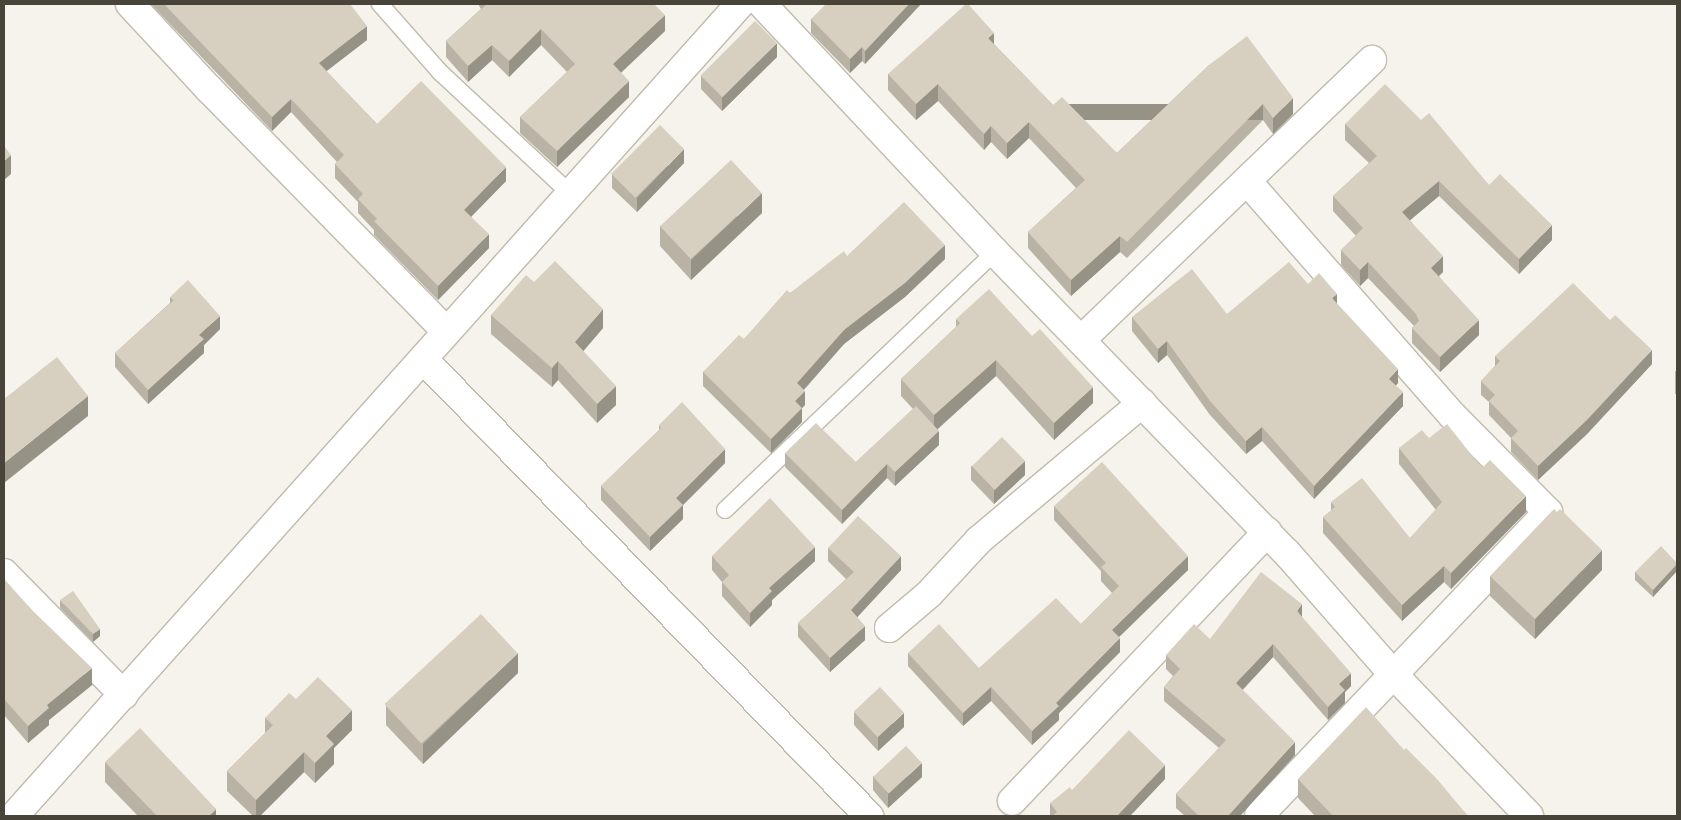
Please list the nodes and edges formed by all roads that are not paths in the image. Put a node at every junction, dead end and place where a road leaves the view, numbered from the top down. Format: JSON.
{"nodes":[{"id":1,"x":130,"y":4,"type":"edge"},
{"id":2,"x":380,"y":4,"type":"edge"},
{"id":3,"x":740,"y":4,"type":"edge"},
{"id":4,"x":762,"y":4,"type":"edge"},
{"id":5,"x":1372,"y":60,"type":"dead end"},
{"id":6,"x":1247,"y":181,"type":"junction"},
{"id":7,"x":571,"y":194,"type":"junction"},
{"id":8,"x":995,"y":252,"type":"junction"},
{"id":9,"x":446,"y":331,"type":"junction"},
{"id":10,"x":1081,"y":340,"type":"junction"},
{"id":11,"x":423,"y":358,"type":"junction"},
{"id":12,"x":1142,"y":403,"type":"junction"},
{"id":13,"x":725,"y":510,"type":"dead end"},
{"id":14,"x":1267,"y":532,"type":"junction"},
{"id":15,"x":4,"y":573,"type":"edge"},
{"id":16,"x":889,"y":628,"type":"dead end"},
{"id":17,"x":1392,"y":673,"type":"junction"},
{"id":18,"x":124,"y":695,"type":"junction"},
{"id":19,"x":1012,"y":801,"type":"dead end"},
{"id":20,"x":14,"y":816,"type":"edge"},
{"id":21,"x":869,"y":816,"type":"edge"},
{"id":22,"x":1258,"y":816,"type":"edge"},
{"id":23,"x":1529,"y":816,"type":"edge"}],
"edges":[{"from":1,"to":9,"type":"street"},
{"from":2,"to":7,"type":"lane"},
{"from":3,"to":7,"type":"street"},
{"from":4,"to":8,"type":"street"},
{"from":5,"to":6,"type":"street"},
{"from":6,"to":10,"type":"street"},
{"from":6,"to":17,"type":"street"},
{"from":7,"to":9,"type":"street"},
{"from":8,"to":10,"type":"street"},
{"from":8,"to":13,"type":"lane"},
{"from":9,"to":11,"type":"street"},
{"from":10,"to":12,"type":"street"},
{"from":11,"to":18,"type":"street"},
{"from":11,"to":21,"type":"street"},
{"from":12,"to":14,"type":"street"},
{"from":12,"to":16,"type":"street"},
{"from":14,"to":17,"type":"street"},
{"from":14,"to":19,"type":"street"},
{"from":15,"to":18,"type":"street"},
{"from":17,"to":22,"type":"street"},
{"from":17,"to":23,"type":"street"},
{"from":18,"to":20,"type":"street"}]}
